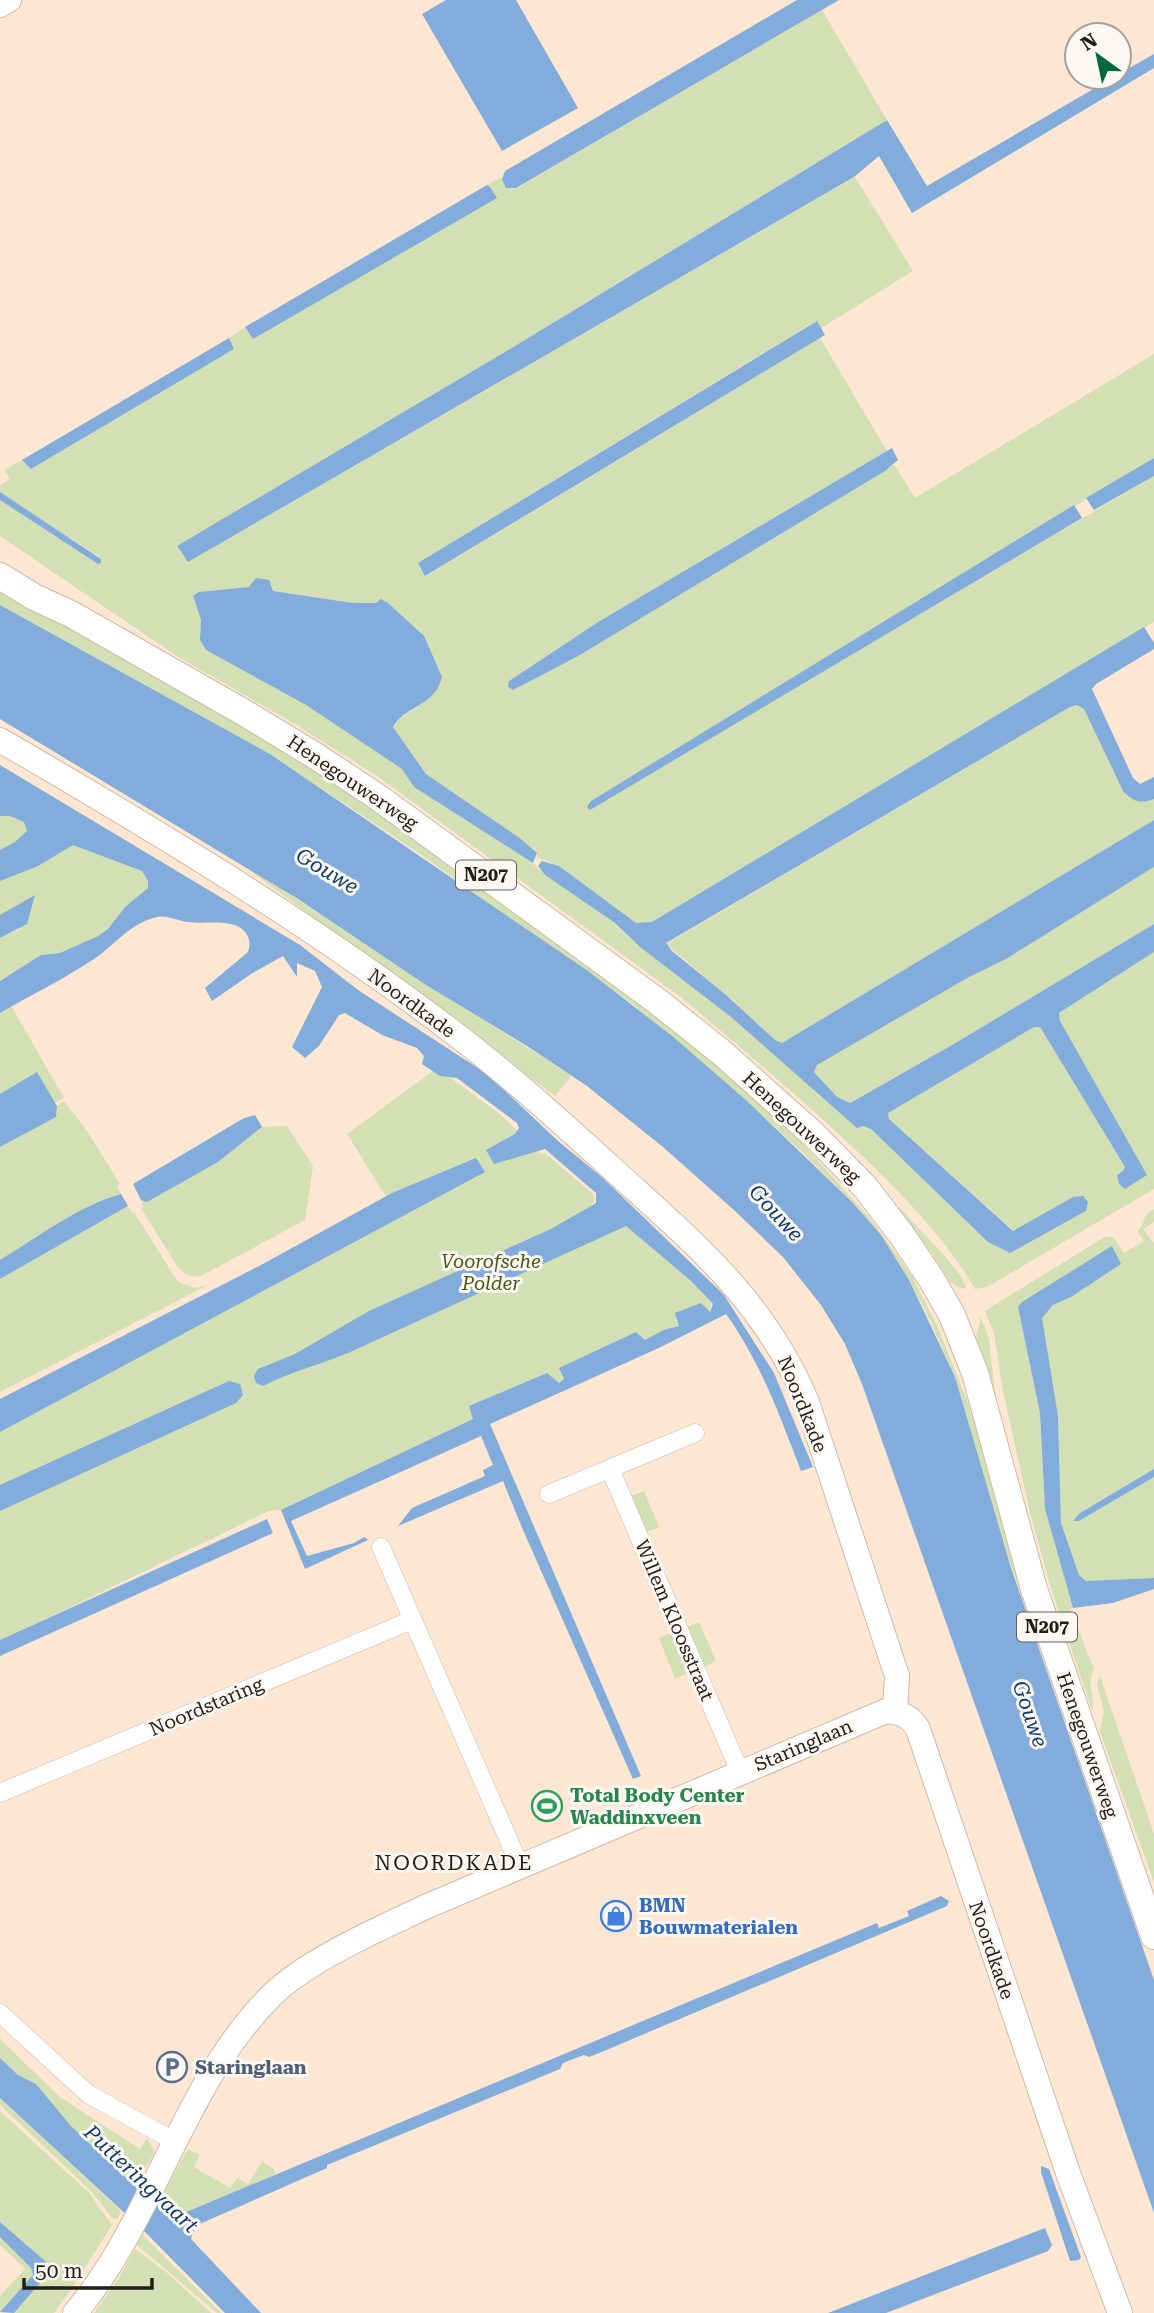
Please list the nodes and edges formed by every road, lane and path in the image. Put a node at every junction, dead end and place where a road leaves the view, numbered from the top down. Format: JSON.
{"nodes":[{"id":1,"x":9,"y":0,"type":"edge"},
{"id":2,"x":0,"y":5,"type":"edge"},
{"id":3,"x":0,"y":559,"type":"edge"},
{"id":4,"x":0,"y":576,"type":"edge"},
{"id":5,"x":71,"y":614,"type":"junction"},
{"id":6,"x":0,"y":740,"type":"edge"},
{"id":7,"x":695,"y":1433,"type":"dead end"},
{"id":8,"x":610,"y":1469,"type":"junction"},
{"id":9,"x":549,"y":1494,"type":"dead end"},
{"id":10,"x":381,"y":1547,"type":"dead end"},
{"id":11,"x":412,"y":1620,"type":"junction"},
{"id":12,"x":895,"y":1712,"type":"junction"},
{"id":13,"x":740,"y":1772,"type":"junction"},
{"id":14,"x":0,"y":1793,"type":"edge"},
{"id":15,"x":520,"y":1866,"type":"junction"},
{"id":16,"x":1154,"y":1936,"type":"edge"},
{"id":17,"x":0,"y":2012,"type":"edge"},
{"id":18,"x":176,"y":2142,"type":"junction"},
{"id":19,"x":75,"y":2313,"type":"edge"},
{"id":20,"x":1120,"y":2313,"type":"edge"}],
"edges":[{"from":1,"to":2,"type":"street"},
{"from":3,"to":5,"type":"main road","name":"Henegouwerweg","number":"N207"},
{"from":4,"to":5,"type":"main road","name":"Henegouwerweg","number":"N207"},
{"from":5,"to":16,"type":"main road","name":"Henegouwerweg","number":"N207"},
{"from":6,"to":12,"type":"street","name":"Noordkade"},
{"from":7,"to":8,"type":"street"},
{"from":8,"to":9,"type":"street"},
{"from":8,"to":13,"type":"street","name":"Willem Kloosstraat"},
{"from":10,"to":11,"type":"street"},
{"from":11,"to":14,"type":"street","name":"Noordstaring"},
{"from":11,"to":15,"type":"street"},
{"from":12,"to":13,"type":"street","name":"Staringlaan"},
{"from":12,"to":20,"type":"street","name":"Noordkade"},
{"from":13,"to":15,"type":"street","name":"Staringlaan"},
{"from":15,"to":18,"type":"street","name":"Staringlaan"},
{"from":17,"to":18,"type":"street"},
{"from":18,"to":19,"type":"street","name":"Staringlaan"}]}
